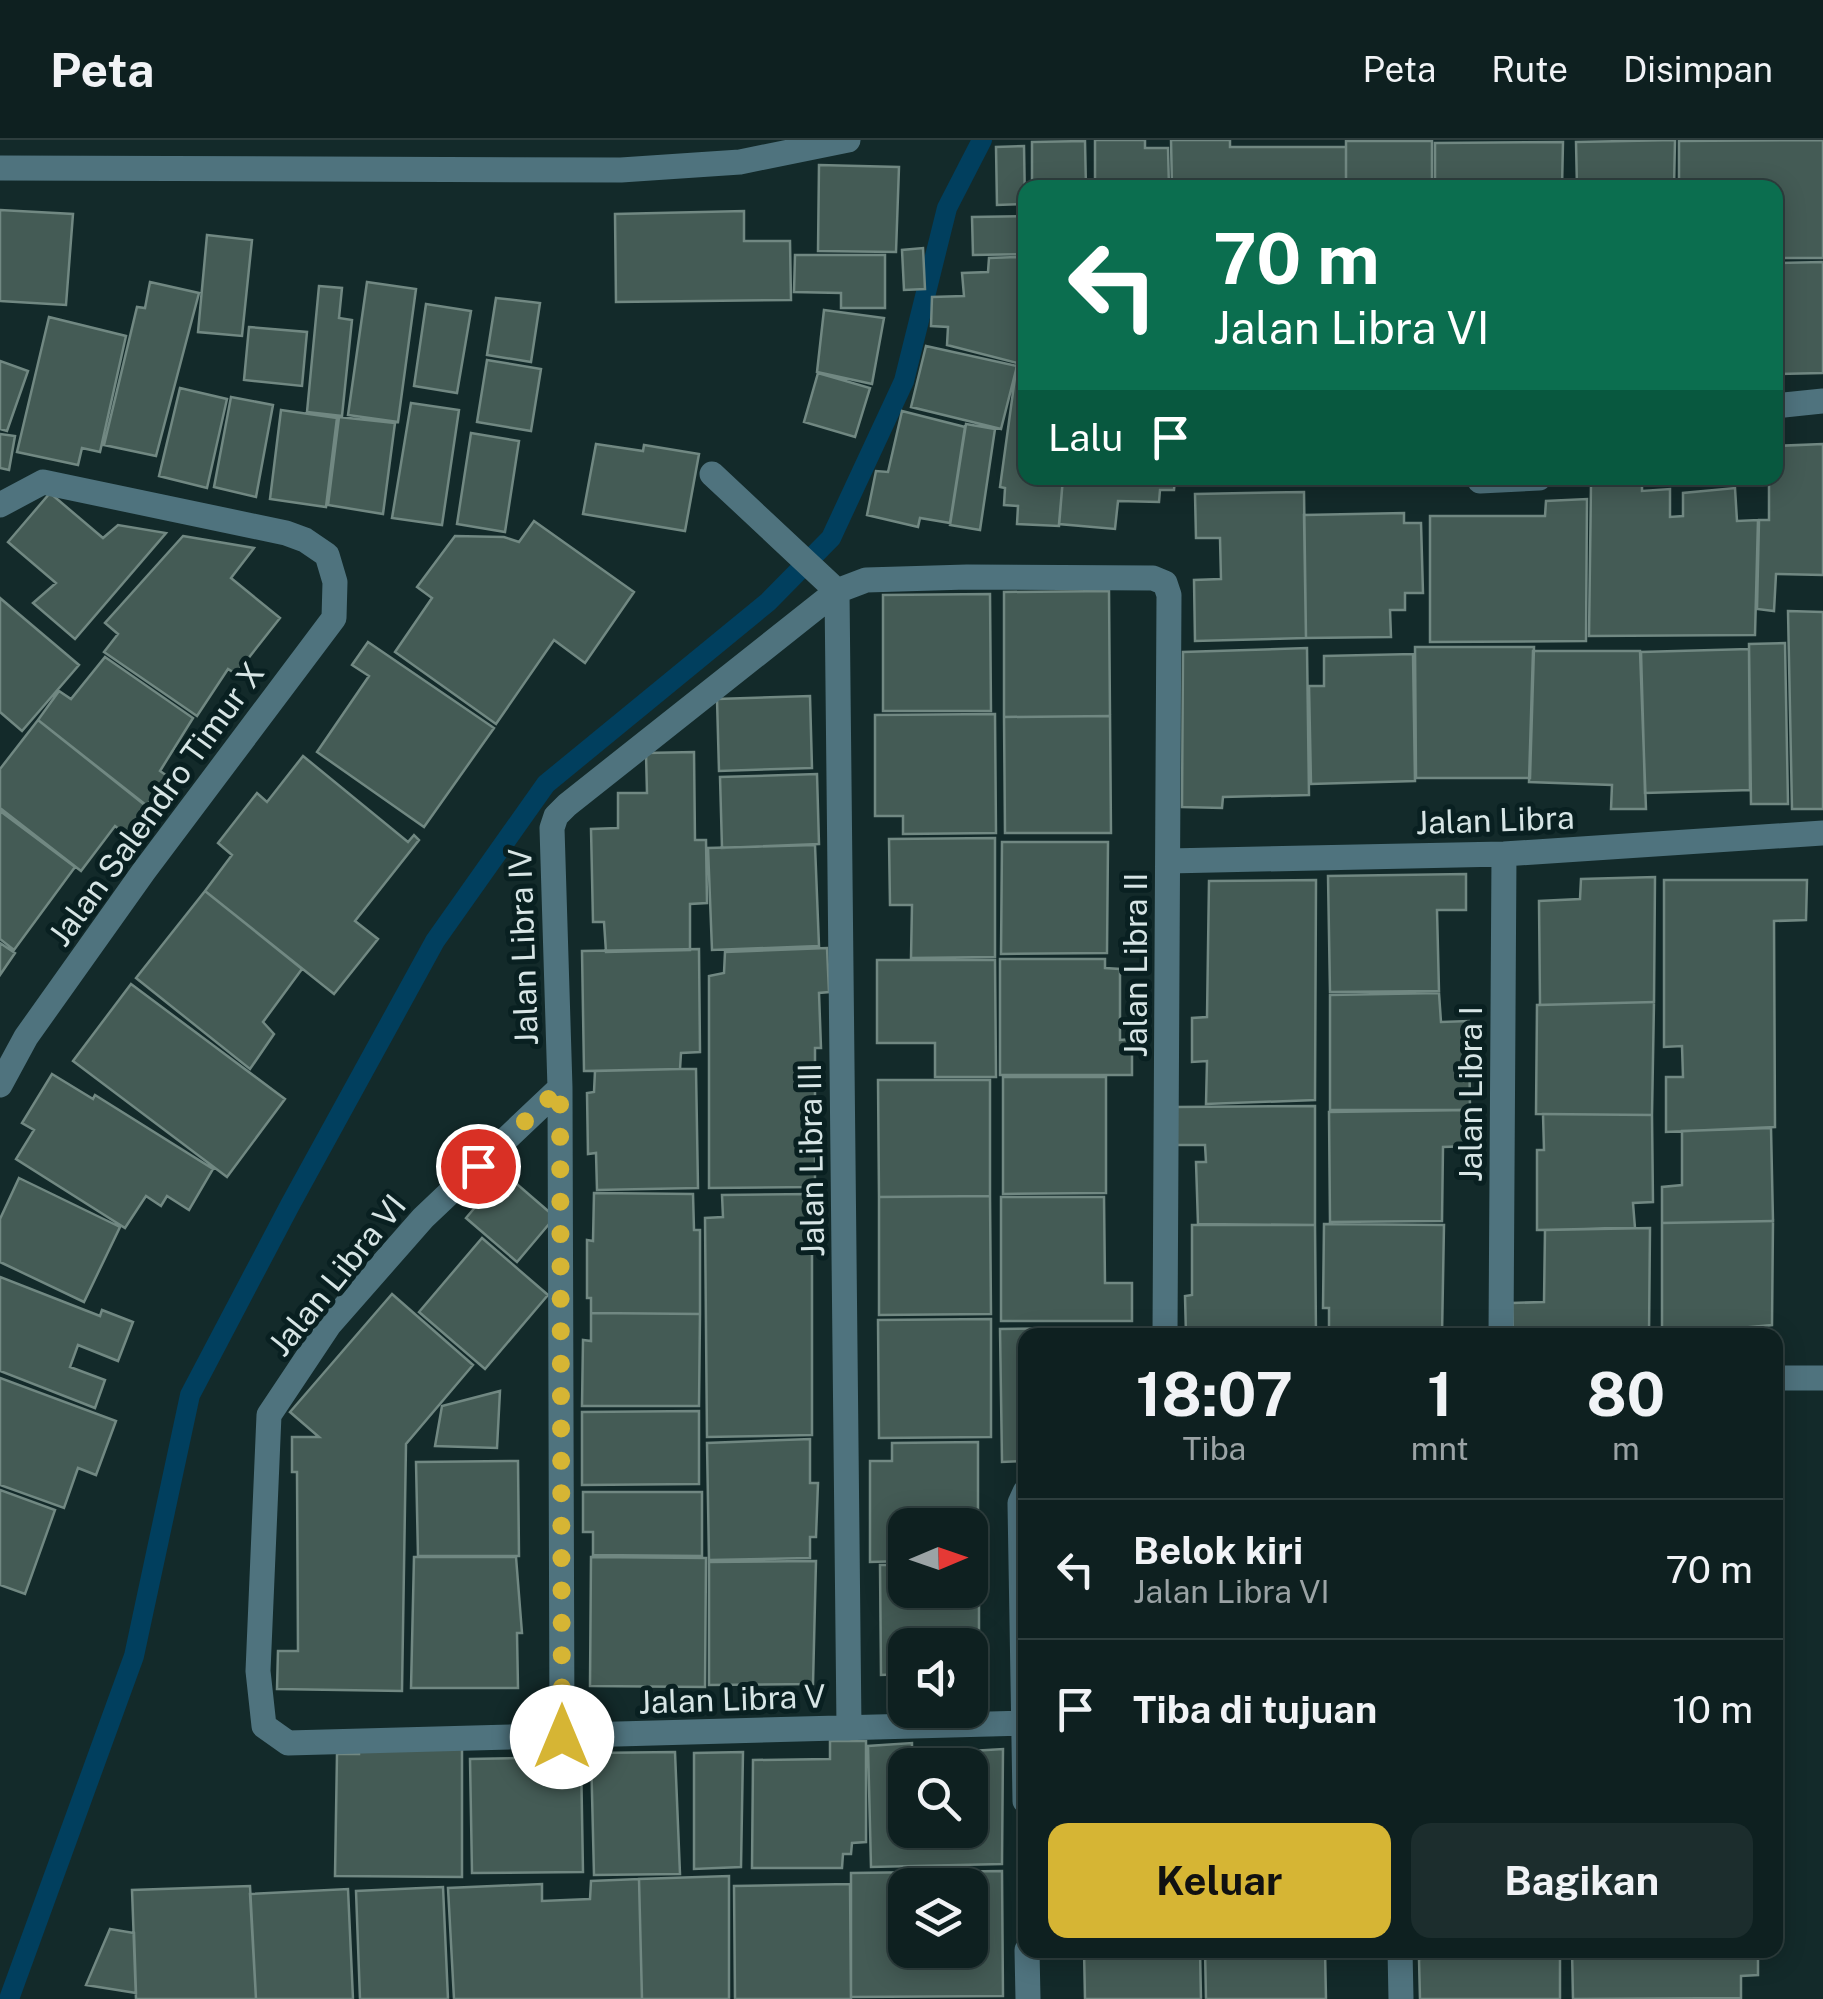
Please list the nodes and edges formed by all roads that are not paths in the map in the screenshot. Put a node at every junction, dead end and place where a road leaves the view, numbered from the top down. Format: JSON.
{"nodes":[{"id":1,"x":848,"y":140,"type":"edge"},
{"id":2,"x":0,"y":168,"type":"edge"},
{"id":3,"x":1823,"y":401,"type":"edge"},
{"id":4,"x":1783,"y":405,"type":"edge"},
{"id":5,"x":712,"y":474,"type":"dead end"},
{"id":6,"x":0,"y":505,"type":"edge"},
{"id":7,"x":838,"y":591,"type":"junction"},
{"id":8,"x":1823,"y":833,"type":"edge"},
{"id":9,"x":1504,"y":854,"type":"junction"},
{"id":10,"x":1168,"y":861,"type":"junction"},
{"id":11,"x":0,"y":1086,"type":"edge"},
{"id":12,"x":560,"y":1088,"type":"junction"},
{"id":13,"x":1166,"y":1328,"type":"edge"},
{"id":14,"x":1501,"y":1328,"type":"edge"},
{"id":15,"x":1783,"y":1378,"type":"edge"},
{"id":16,"x":1823,"y":1378,"type":"edge"},
{"id":17,"x":258,"y":1671,"type":"joint"},
{"id":18,"x":1018,"y":1723,"type":"edge"},
{"id":19,"x":849,"y":1728,"type":"junction"},
{"id":20,"x":562,"y":1737,"type":"junction"},
{"id":21,"x":1027,"y":1958,"type":"edge"},
{"id":22,"x":1400,"y":1958,"type":"edge"},
{"id":23,"x":1028,"y":1999,"type":"edge"},
{"id":24,"x":1401,"y":1999,"type":"edge"}],
"edges":[{"from":1,"to":2,"type":"street"},
{"from":3,"to":4,"type":"street"},
{"from":5,"to":7,"type":"street"},
{"from":6,"to":11,"type":"street","name":"Jalan Salendro Timur X"},
{"from":7,"to":10,"type":"street","name":"Jalan Libra II"},
{"from":7,"to":12,"type":"street","name":"Jalan Libra IV"},
{"from":7,"to":19,"type":"street","name":"Jalan Libra III"},
{"from":8,"to":9,"type":"street","name":"Jalan Libra"},
{"from":9,"to":10,"type":"street","name":"Jalan Libra"},
{"from":9,"to":14,"type":"street","name":"Jalan Libra I"},
{"from":10,"to":13,"type":"street","name":"Jalan Libra II"},
{"from":12,"to":17,"type":"street","name":"Jalan Libra VI"},
{"from":12,"to":20,"type":"street","name":"Jalan Libra IV"},
{"from":15,"to":16,"type":"street"},
{"from":17,"to":20,"type":"street","name":"Jalan Libra V"},
{"from":18,"to":19,"type":"street","name":"Jalan Libra V"},
{"from":19,"to":20,"type":"street","name":"Jalan Libra V"},
{"from":21,"to":23,"type":"street"},
{"from":22,"to":24,"type":"street"}]}
